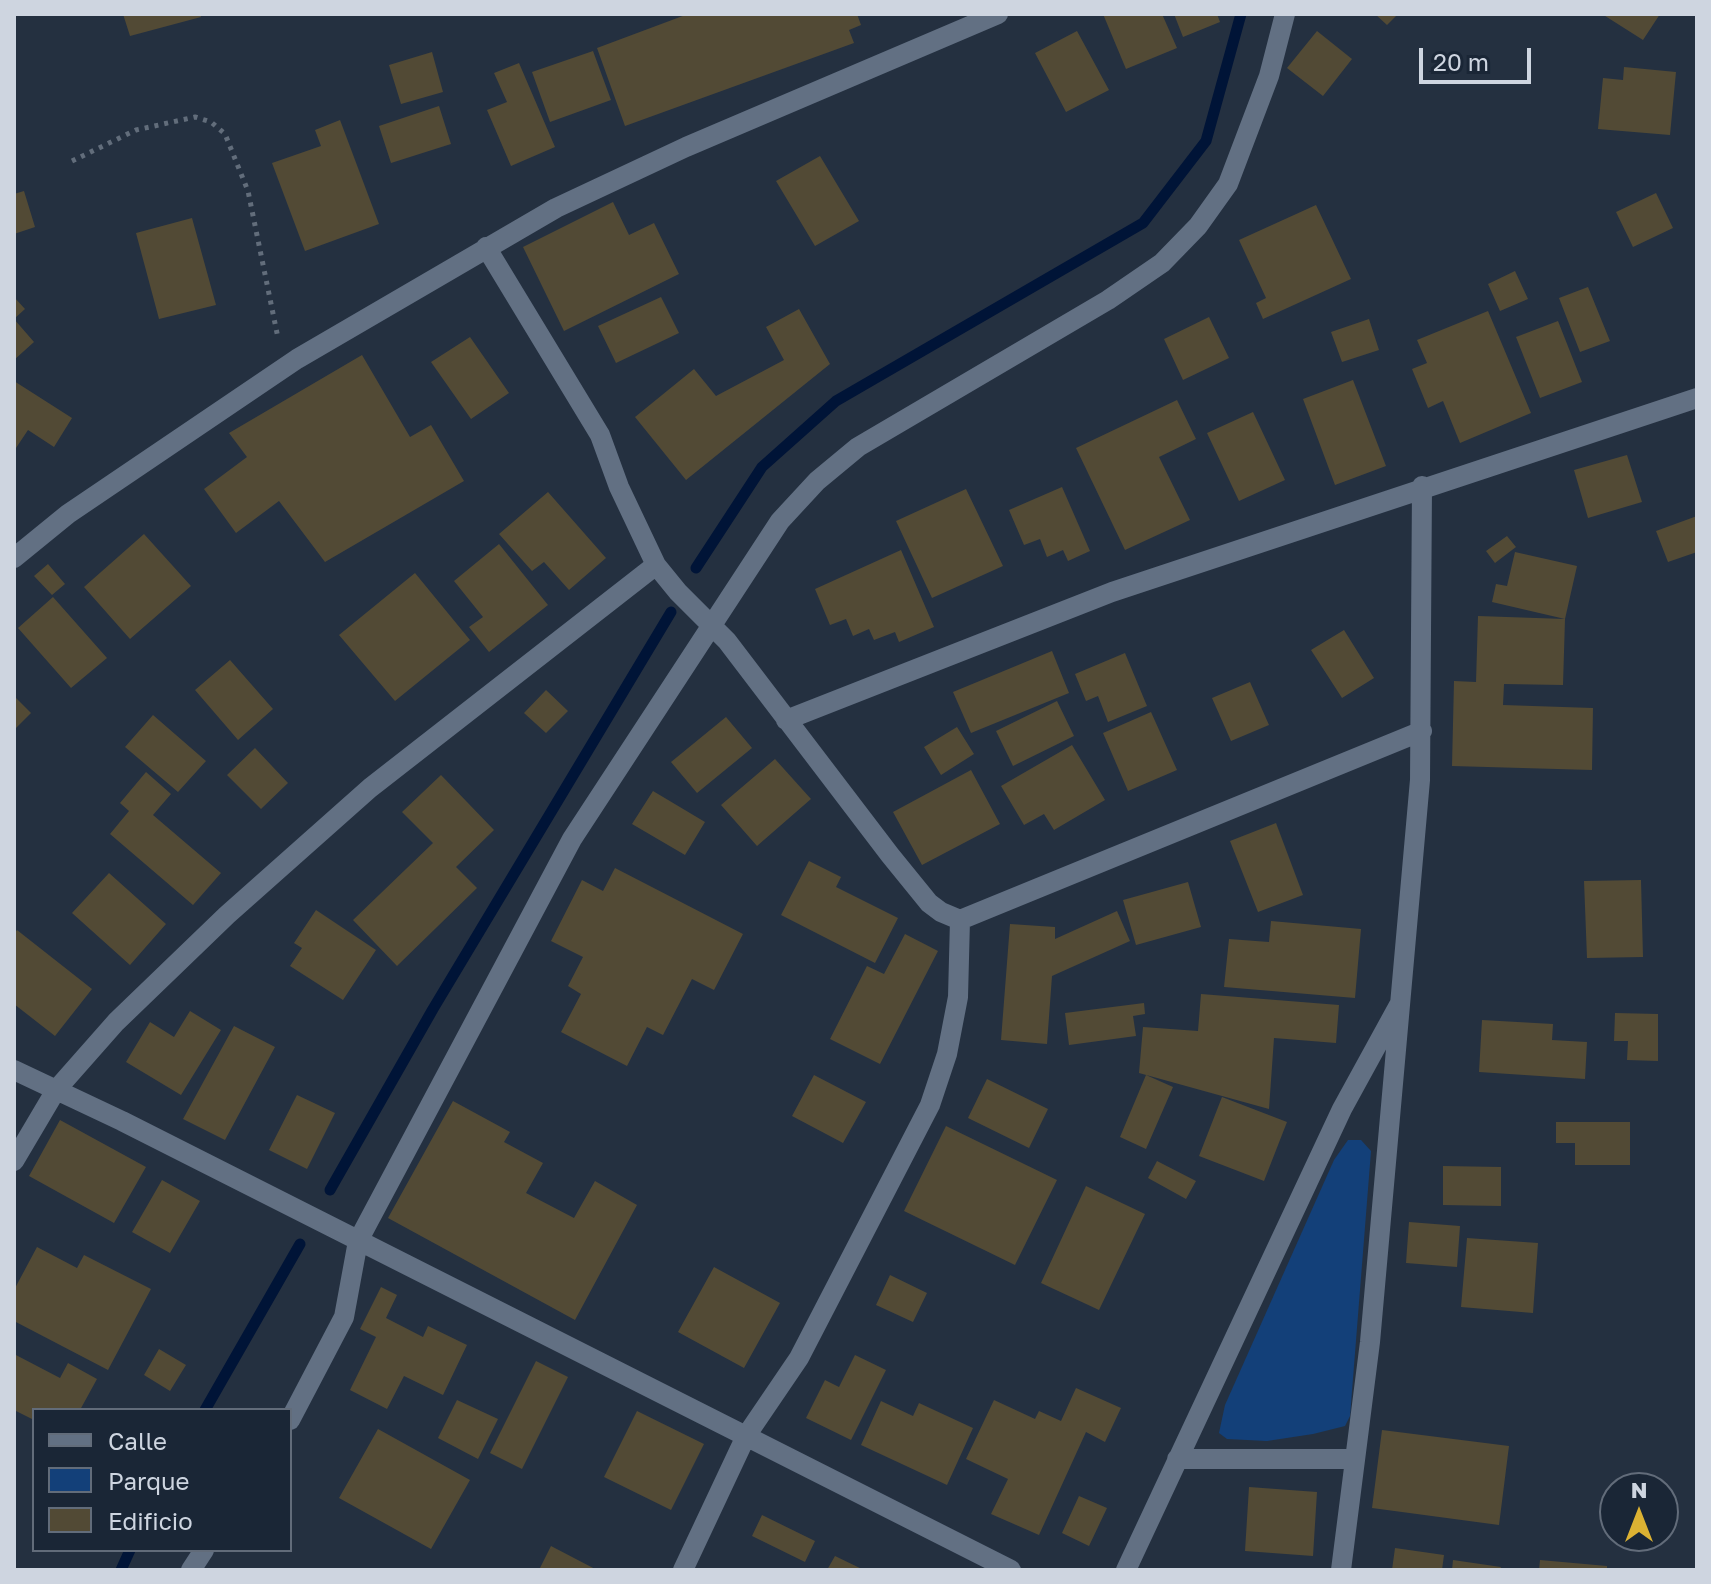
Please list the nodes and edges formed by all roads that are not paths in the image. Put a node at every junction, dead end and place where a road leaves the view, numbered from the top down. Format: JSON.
{"nodes":[{"id":1,"x":998,"y":14,"type":"edge"},
{"id":2,"x":1285,"y":14,"type":"edge"},
{"id":3,"x":486,"y":247,"type":"junction"},
{"id":4,"x":1697,"y":398,"type":"edge"},
{"id":5,"x":1422,"y":486,"type":"junction"},
{"id":6,"x":14,"y":558,"type":"edge"},
{"id":7,"x":656,"y":565,"type":"junction"},
{"id":8,"x":710,"y":626,"type":"junction"},
{"id":9,"x":786,"y":720,"type":"junction"},
{"id":10,"x":1422,"y":731,"type":"junction"},
{"id":11,"x":960,"y":920,"type":"junction"},
{"id":12,"x":1403,"y":998,"type":"junction"},
{"id":13,"x":14,"y":1070,"type":"edge"},
{"id":14,"x":56,"y":1090,"type":"junction"},
{"id":15,"x":14,"y":1161,"type":"edge"},
{"id":16,"x":358,"y":1241,"type":"junction"},
{"id":17,"x":292,"y":1416,"type":"edge"},
{"id":18,"x":746,"y":1436,"type":"junction"},
{"id":19,"x":1177,"y":1459,"type":"junction"},
{"id":20,"x":1354,"y":1459,"type":"junction"},
{"id":21,"x":203,"y":1552,"type":"edge"},
{"id":22,"x":191,"y":1570,"type":"edge"},
{"id":23,"x":683,"y":1570,"type":"edge"},
{"id":24,"x":1011,"y":1570,"type":"edge"},
{"id":25,"x":1126,"y":1570,"type":"edge"},
{"id":26,"x":1341,"y":1570,"type":"edge"}],
"edges":[{"from":1,"to":3,"type":"street"},
{"from":2,"to":8,"type":"street"},
{"from":3,"to":6,"type":"street"},
{"from":3,"to":7,"type":"street"},
{"from":4,"to":5,"type":"street"},
{"from":5,"to":9,"type":"street"},
{"from":5,"to":10,"type":"street"},
{"from":7,"to":8,"type":"street"},
{"from":7,"to":14,"type":"street"},
{"from":8,"to":9,"type":"street"},
{"from":8,"to":16,"type":"street"},
{"from":9,"to":11,"type":"street"},
{"from":10,"to":11,"type":"street"},
{"from":10,"to":12,"type":"street"},
{"from":11,"to":18,"type":"street"},
{"from":12,"to":19,"type":"street"},
{"from":12,"to":20,"type":"street"},
{"from":13,"to":14,"type":"street"},
{"from":14,"to":15,"type":"street"},
{"from":14,"to":16,"type":"street"},
{"from":16,"to":17,"type":"street"},
{"from":16,"to":18,"type":"street"},
{"from":18,"to":23,"type":"street"},
{"from":18,"to":24,"type":"street"},
{"from":19,"to":20,"type":"street"},
{"from":19,"to":25,"type":"street"},
{"from":20,"to":26,"type":"street"},
{"from":21,"to":22,"type":"street"}]}
